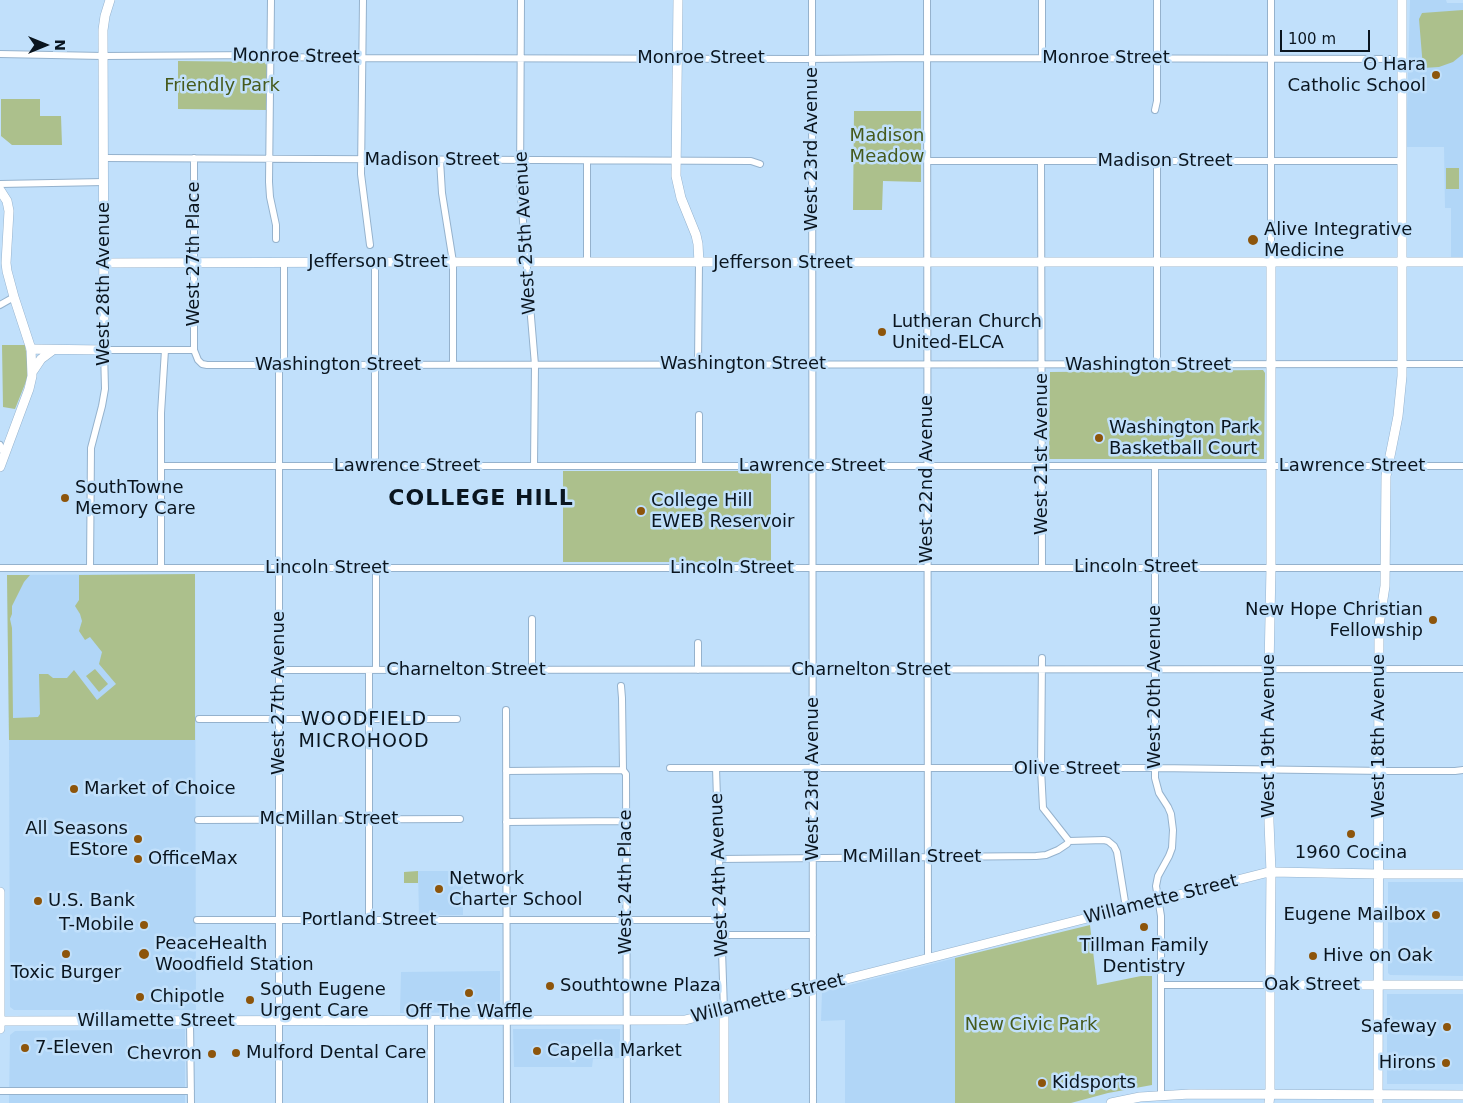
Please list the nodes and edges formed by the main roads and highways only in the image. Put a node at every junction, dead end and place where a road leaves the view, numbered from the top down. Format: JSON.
{"nodes":[{"id":1,"x":110,"y":0,"type":"edge"},
{"id":2,"x":678,"y":0,"type":"edge"},
{"id":3,"x":1402,"y":0,"type":"edge"},
{"id":4,"x":0,"y":190,"type":"edge"},
{"id":5,"x":1271,"y":262,"type":"junction"},
{"id":6,"x":1402,"y":262,"type":"junction"},
{"id":7,"x":1463,"y":262,"type":"edge"},
{"id":8,"x":3,"y":263,"type":"edge"},
{"id":9,"x":104,"y":263,"type":"junction"},
{"id":10,"x":699,"y":263,"type":"junction"},
{"id":11,"x":104,"y":321,"type":"junction"},
{"id":12,"x":31,"y":349,"type":"junction"},
{"id":13,"x":54,"y":350,"type":"junction"},
{"id":14,"x":87,"y":350,"type":"junction"},
{"id":15,"x":32,"y":376,"type":"junction"},
{"id":16,"x":2,"y":449,"type":"edge"},
{"id":17,"x":0,"y":467,"type":"edge"},
{"id":18,"x":1271,"y":872,"type":"junction"},
{"id":19,"x":1379,"y":874,"type":"junction"},
{"id":20,"x":1463,"y":874,"type":"edge"},
{"id":21,"x":0,"y":892,"type":"edge"},
{"id":22,"x":0,"y":923,"type":"edge"},
{"id":23,"x":1270,"y":985,"type":"junction"},
{"id":24,"x":1379,"y":985,"type":"junction"},
{"id":25,"x":1463,"y":985,"type":"edge"},
{"id":26,"x":724,"y":1011,"type":"junction"},
{"id":27,"x":0,"y":1021,"type":"edge"},
{"id":28,"x":0,"y":1029,"type":"edge"},
{"id":29,"x":1463,"y":1094,"type":"edge"},
{"id":30,"x":1270,"y":1099,"type":"edge"},
{"id":31,"x":1378,"y":1099,"type":"edge"},
{"id":32,"x":724,"y":1103,"type":"edge"},
{"id":33,"x":1111,"y":1103,"type":"edge"}],
"edges":[{"from":1,"to":9,"type":"main road","name":"West 28th Avenue"},
{"from":2,"to":10,"type":"main road"},
{"from":3,"to":6,"type":"main road","name":"West 18th Avenue"},
{"from":4,"to":8,"type":"main road"},
{"from":5,"to":6,"type":"main road","name":"Jefferson Street"},
{"from":5,"to":10,"type":"main road","name":"Jefferson Street"},
{"from":5,"to":18,"type":"main road","name":"West 19th Avenue"},
{"from":6,"to":7,"type":"main road","name":"Jefferson Street"},
{"from":6,"to":19,"type":"main road","name":"West 18th Avenue"},
{"from":8,"to":12,"type":"main road"},
{"from":9,"to":10,"type":"main road","name":"Jefferson Street"},
{"from":9,"to":11,"type":"main road","name":"West 28th Avenue"},
{"from":11,"to":14,"type":"main road"},
{"from":11,"to":14,"type":"main road","name":"West 28th Avenue"},
{"from":12,"to":13,"type":"main road"},
{"from":12,"to":15,"type":"main road"},
{"from":13,"to":14,"type":"main road"},
{"from":13,"to":15,"type":"main road"},
{"from":15,"to":16,"type":"main road"},
{"from":16,"to":17,"type":"main road"},
{"from":18,"to":19,"type":"main road","name":"Willamette Street"},
{"from":18,"to":23,"type":"main road","name":"West 19th Avenue"},
{"from":18,"to":26,"type":"main road","name":"Willamette Street"},
{"from":19,"to":20,"type":"main road","name":"Willamette Street"},
{"from":19,"to":24,"type":"main road","name":"West 18th Avenue"},
{"from":21,"to":22,"type":"main road"},
{"from":22,"to":27,"type":"main road"},
{"from":23,"to":24,"type":"main road","name":"Oak Street"},
{"from":23,"to":30,"type":"main road","name":"West 19th Avenue"},
{"from":24,"to":25,"type":"main road","name":"Oak Street"},
{"from":24,"to":31,"type":"main road","name":"West 18th Avenue"},
{"from":26,"to":27,"type":"main road","name":"Willamette Street"},
{"from":26,"to":32,"type":"main road"},
{"from":27,"to":28,"type":"main road"},
{"from":29,"to":31,"type":"main road"},
{"from":30,"to":31,"type":"main road"},
{"from":30,"to":33,"type":"main road"}]}
